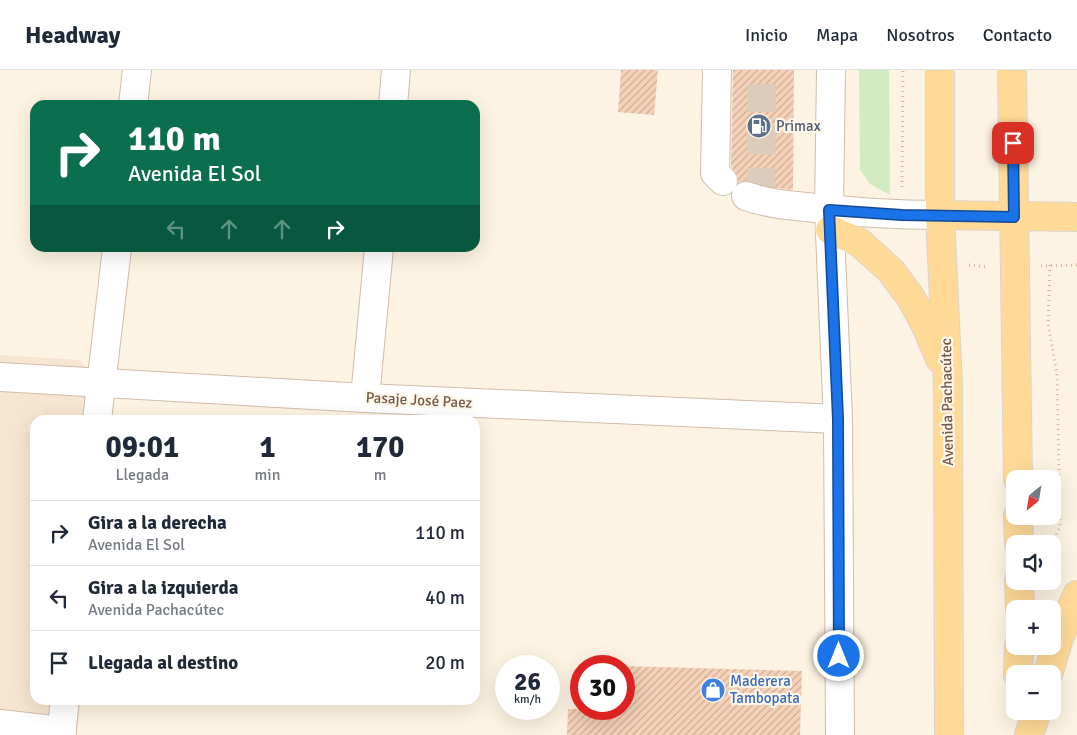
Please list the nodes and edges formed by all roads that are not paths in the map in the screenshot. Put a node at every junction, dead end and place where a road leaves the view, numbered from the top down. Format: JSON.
{"nodes":[{"id":1,"x":137,"y":70,"type":"edge"},
{"id":2,"x":396,"y":70,"type":"edge"},
{"id":3,"x":717,"y":70,"type":"edge"},
{"id":4,"x":831,"y":70,"type":"edge"},
{"id":5,"x":940,"y":70,"type":"edge"},
{"id":6,"x":1012,"y":70,"type":"edge"},
{"id":7,"x":134,"y":100,"type":"edge"},
{"id":8,"x":393,"y":100,"type":"edge"},
{"id":9,"x":940,"y":215,"type":"junction"},
{"id":10,"x":1014,"y":217,"type":"junction"},
{"id":11,"x":1077,"y":217,"type":"edge"},
{"id":12,"x":829,"y":220,"type":"junction"},
{"id":13,"x":117,"y":252,"type":"edge"},
{"id":14,"x":379,"y":252,"type":"edge"},
{"id":15,"x":0,"y":377,"type":"edge"},
{"id":16,"x":101,"y":383,"type":"junction"},
{"id":17,"x":948,"y":386,"type":"junction"},
{"id":18,"x":365,"y":398,"type":"junction"},
{"id":19,"x":98,"y":415,"type":"edge"},
{"id":20,"x":838,"y":419,"type":"junction"},
{"id":21,"x":1018,"y":470,"type":"edge"},
{"id":22,"x":1077,"y":595,"type":"edge"},
{"id":23,"x":1051,"y":665,"type":"edge"},
{"id":24,"x":64,"y":705,"type":"edge"},
{"id":25,"x":1017,"y":720,"type":"edge"},
{"id":26,"x":1034,"y":720,"type":"edge"},
{"id":27,"x":0,"y":724,"type":"edge"},
{"id":28,"x":61,"y":733,"type":"edge"},
{"id":29,"x":840,"y":735,"type":"edge"},
{"id":30,"x":949,"y":735,"type":"edge"},
{"id":31,"x":1017,"y":735,"type":"edge"},
{"id":32,"x":1030,"y":735,"type":"edge"}],
"edges":[{"from":1,"to":7,"type":"street"},
{"from":2,"to":8,"type":"street"},
{"from":3,"to":12,"type":"street"},
{"from":4,"to":12,"type":"street"},
{"from":5,"to":9,"type":"main road","name":"Avenida Pachacútec"},
{"from":6,"to":10,"type":"main road"},
{"from":9,"to":10,"type":"main road"},
{"from":9,"to":12,"type":"street"},
{"from":9,"to":17,"type":"main road","name":"Avenida Pachacútec"},
{"from":10,"to":11,"type":"main road"},
{"from":10,"to":21,"type":"main road"},
{"from":12,"to":17,"type":"main road"},
{"from":12,"to":20,"type":"street"},
{"from":13,"to":16,"type":"street"},
{"from":14,"to":18,"type":"street"},
{"from":15,"to":16,"type":"street","name":"Pasaje José Paez"},
{"from":16,"to":18,"type":"street","name":"Pasaje José Paez"},
{"from":16,"to":19,"type":"street"},
{"from":17,"to":30,"type":"main road","name":"Avenida Pachacútec"},
{"from":18,"to":20,"type":"street","name":"Pasaje José Paez"},
{"from":20,"to":29,"type":"street"},
{"from":22,"to":23,"type":"main road"},
{"from":24,"to":28,"type":"street"},
{"from":25,"to":31,"type":"main road"},
{"from":26,"to":32,"type":"main road"},
{"from":27,"to":28,"type":"street"}]}
